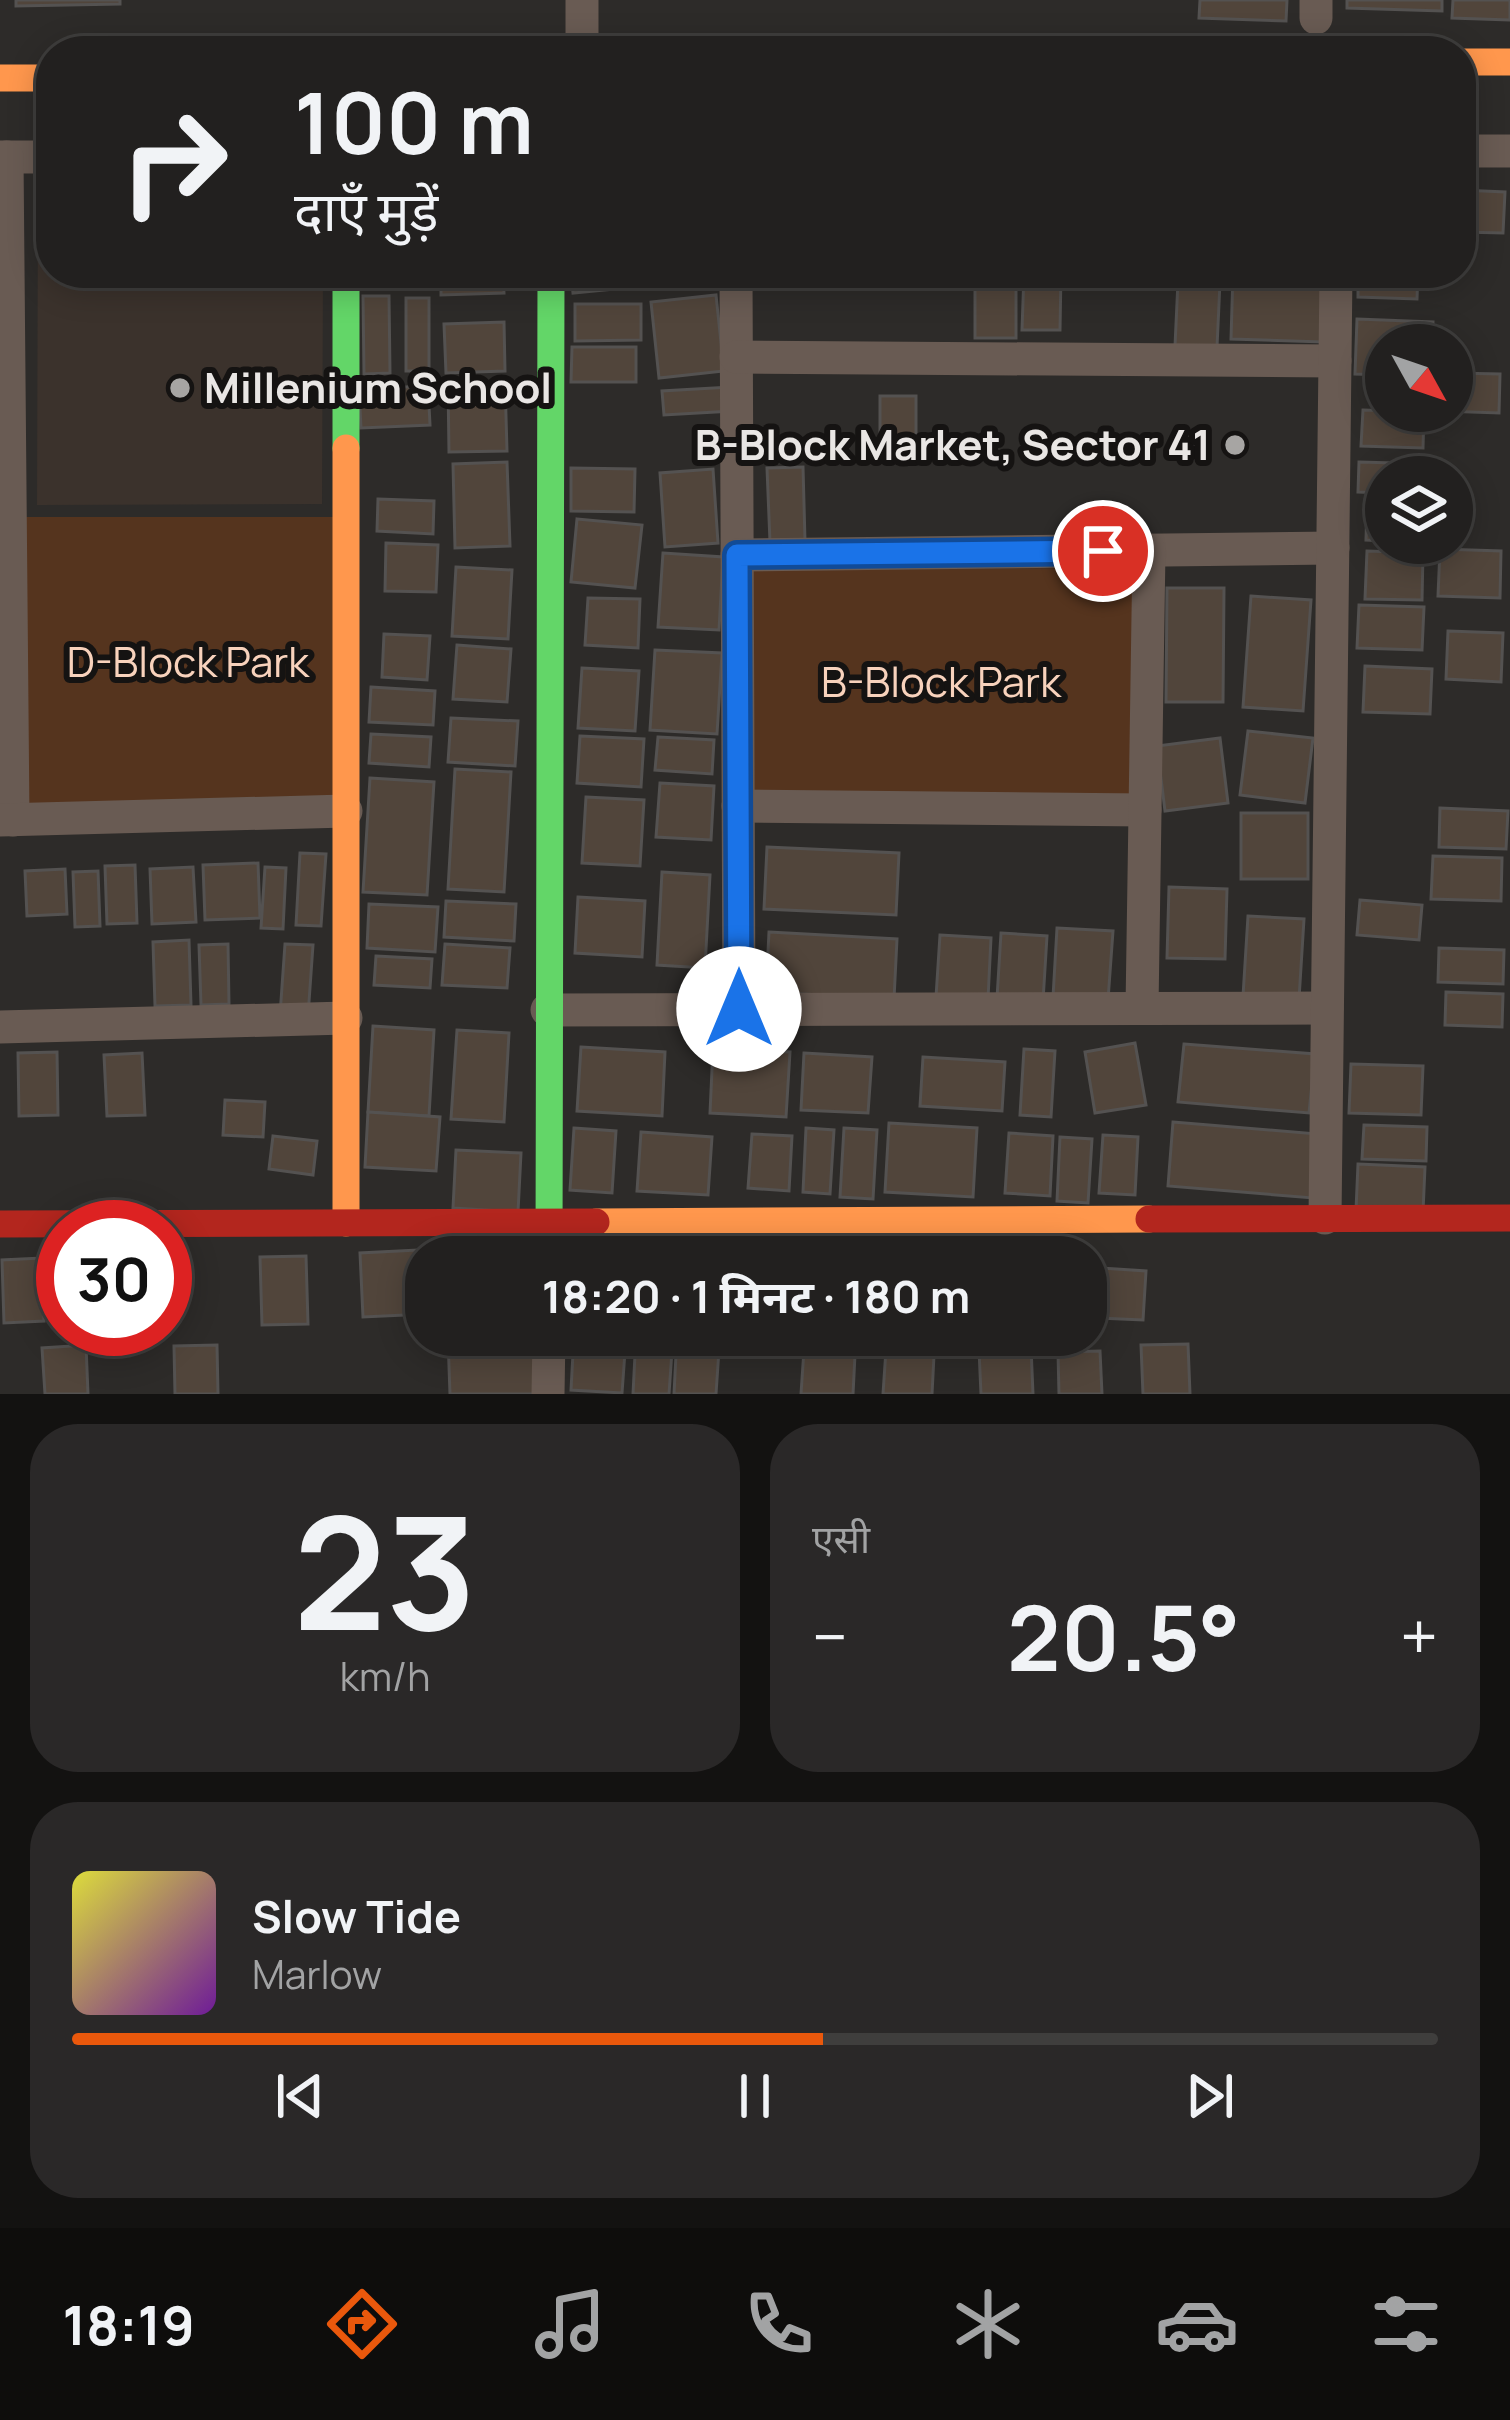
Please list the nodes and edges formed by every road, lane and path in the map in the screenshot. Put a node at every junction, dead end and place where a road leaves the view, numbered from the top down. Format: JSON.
{"nodes":[{"id":1,"x":582,"y":0,"type":"edge"},
{"id":2,"x":582,"y":36,"type":"edge"},
{"id":3,"x":1476,"y":62,"type":"edge"},
{"id":4,"x":1510,"y":62,"type":"edge"},
{"id":5,"x":36,"y":78,"type":"edge"},
{"id":6,"x":0,"y":79,"type":"edge"},
{"id":7,"x":1476,"y":151,"type":"edge"},
{"id":8,"x":1510,"y":151,"type":"edge"},
{"id":9,"x":4,"y":157,"type":"edge"},
{"id":10,"x":36,"y":157,"type":"edge"},
{"id":11,"x":346,"y":288,"type":"edge"},
{"id":12,"x":551,"y":288,"type":"edge"},
{"id":13,"x":736,"y":288,"type":"edge"},
{"id":14,"x":1336,"y":288,"type":"edge"},
{"id":15,"x":736,"y":357,"type":"junction"},
{"id":16,"x":1335,"y":361,"type":"junction"},
{"id":17,"x":1333,"y":548,"type":"junction"},
{"id":18,"x":1149,"y":550,"type":"junction"},
{"id":19,"x":737,"y":555,"type":"junction"},
{"id":20,"x":738,"y":806,"type":"junction"},
{"id":21,"x":1145,"y":810,"type":"junction"},
{"id":22,"x":346,"y":811,"type":"junction"},
{"id":23,"x":6,"y":820,"type":"edge"},
{"id":24,"x":1142,"y":1008,"type":"junction"},
{"id":25,"x":1327,"y":1008,"type":"junction"},
{"id":26,"x":739,"y":1009,"type":"junction"},
{"id":27,"x":547,"y":1010,"type":"junction"},
{"id":28,"x":346,"y":1018,"type":"junction"},
{"id":29,"x":0,"y":1027,"type":"edge"},
{"id":30,"x":1510,"y":1218,"type":"edge"},
{"id":31,"x":1325,"y":1219,"type":"junction"},
{"id":32,"x":550,"y":1221,"type":"junction"},
{"id":33,"x":346,"y":1222,"type":"junction"},
{"id":34,"x":0,"y":1224,"type":"edge"},
{"id":35,"x":550,"y":1236,"type":"edge"},
{"id":36,"x":548,"y":1356,"type":"edge"},
{"id":37,"x":548,"y":1394,"type":"edge"}],
"edges":[{"from":1,"to":2,"type":"street"},
{"from":3,"to":4,"type":"street"},
{"from":5,"to":6,"type":"street"},
{"from":7,"to":8,"type":"street"},
{"from":9,"to":10,"type":"street"},
{"from":9,"to":23,"type":"street"},
{"from":11,"to":22,"type":"street"},
{"from":12,"to":27,"type":"street"},
{"from":13,"to":15,"type":"street"},
{"from":14,"to":16,"type":"street"},
{"from":15,"to":16,"type":"street"},
{"from":15,"to":19,"type":"street"},
{"from":16,"to":17,"type":"street"},
{"from":17,"to":18,"type":"street"},
{"from":17,"to":25,"type":"street"},
{"from":18,"to":19,"type":"street"},
{"from":18,"to":21,"type":"street"},
{"from":19,"to":20,"type":"street"},
{"from":20,"to":21,"type":"street"},
{"from":20,"to":26,"type":"street"},
{"from":21,"to":24,"type":"street"},
{"from":22,"to":23,"type":"street"},
{"from":22,"to":28,"type":"street"},
{"from":24,"to":25,"type":"street"},
{"from":24,"to":26,"type":"street"},
{"from":25,"to":31,"type":"street"},
{"from":26,"to":27,"type":"street"},
{"from":27,"to":32,"type":"street"},
{"from":28,"to":29,"type":"street"},
{"from":28,"to":33,"type":"street"},
{"from":30,"to":31,"type":"street"},
{"from":31,"to":32,"type":"street"},
{"from":32,"to":33,"type":"street"},
{"from":32,"to":35,"type":"street"},
{"from":33,"to":34,"type":"street"},
{"from":36,"to":37,"type":"street"}]}
